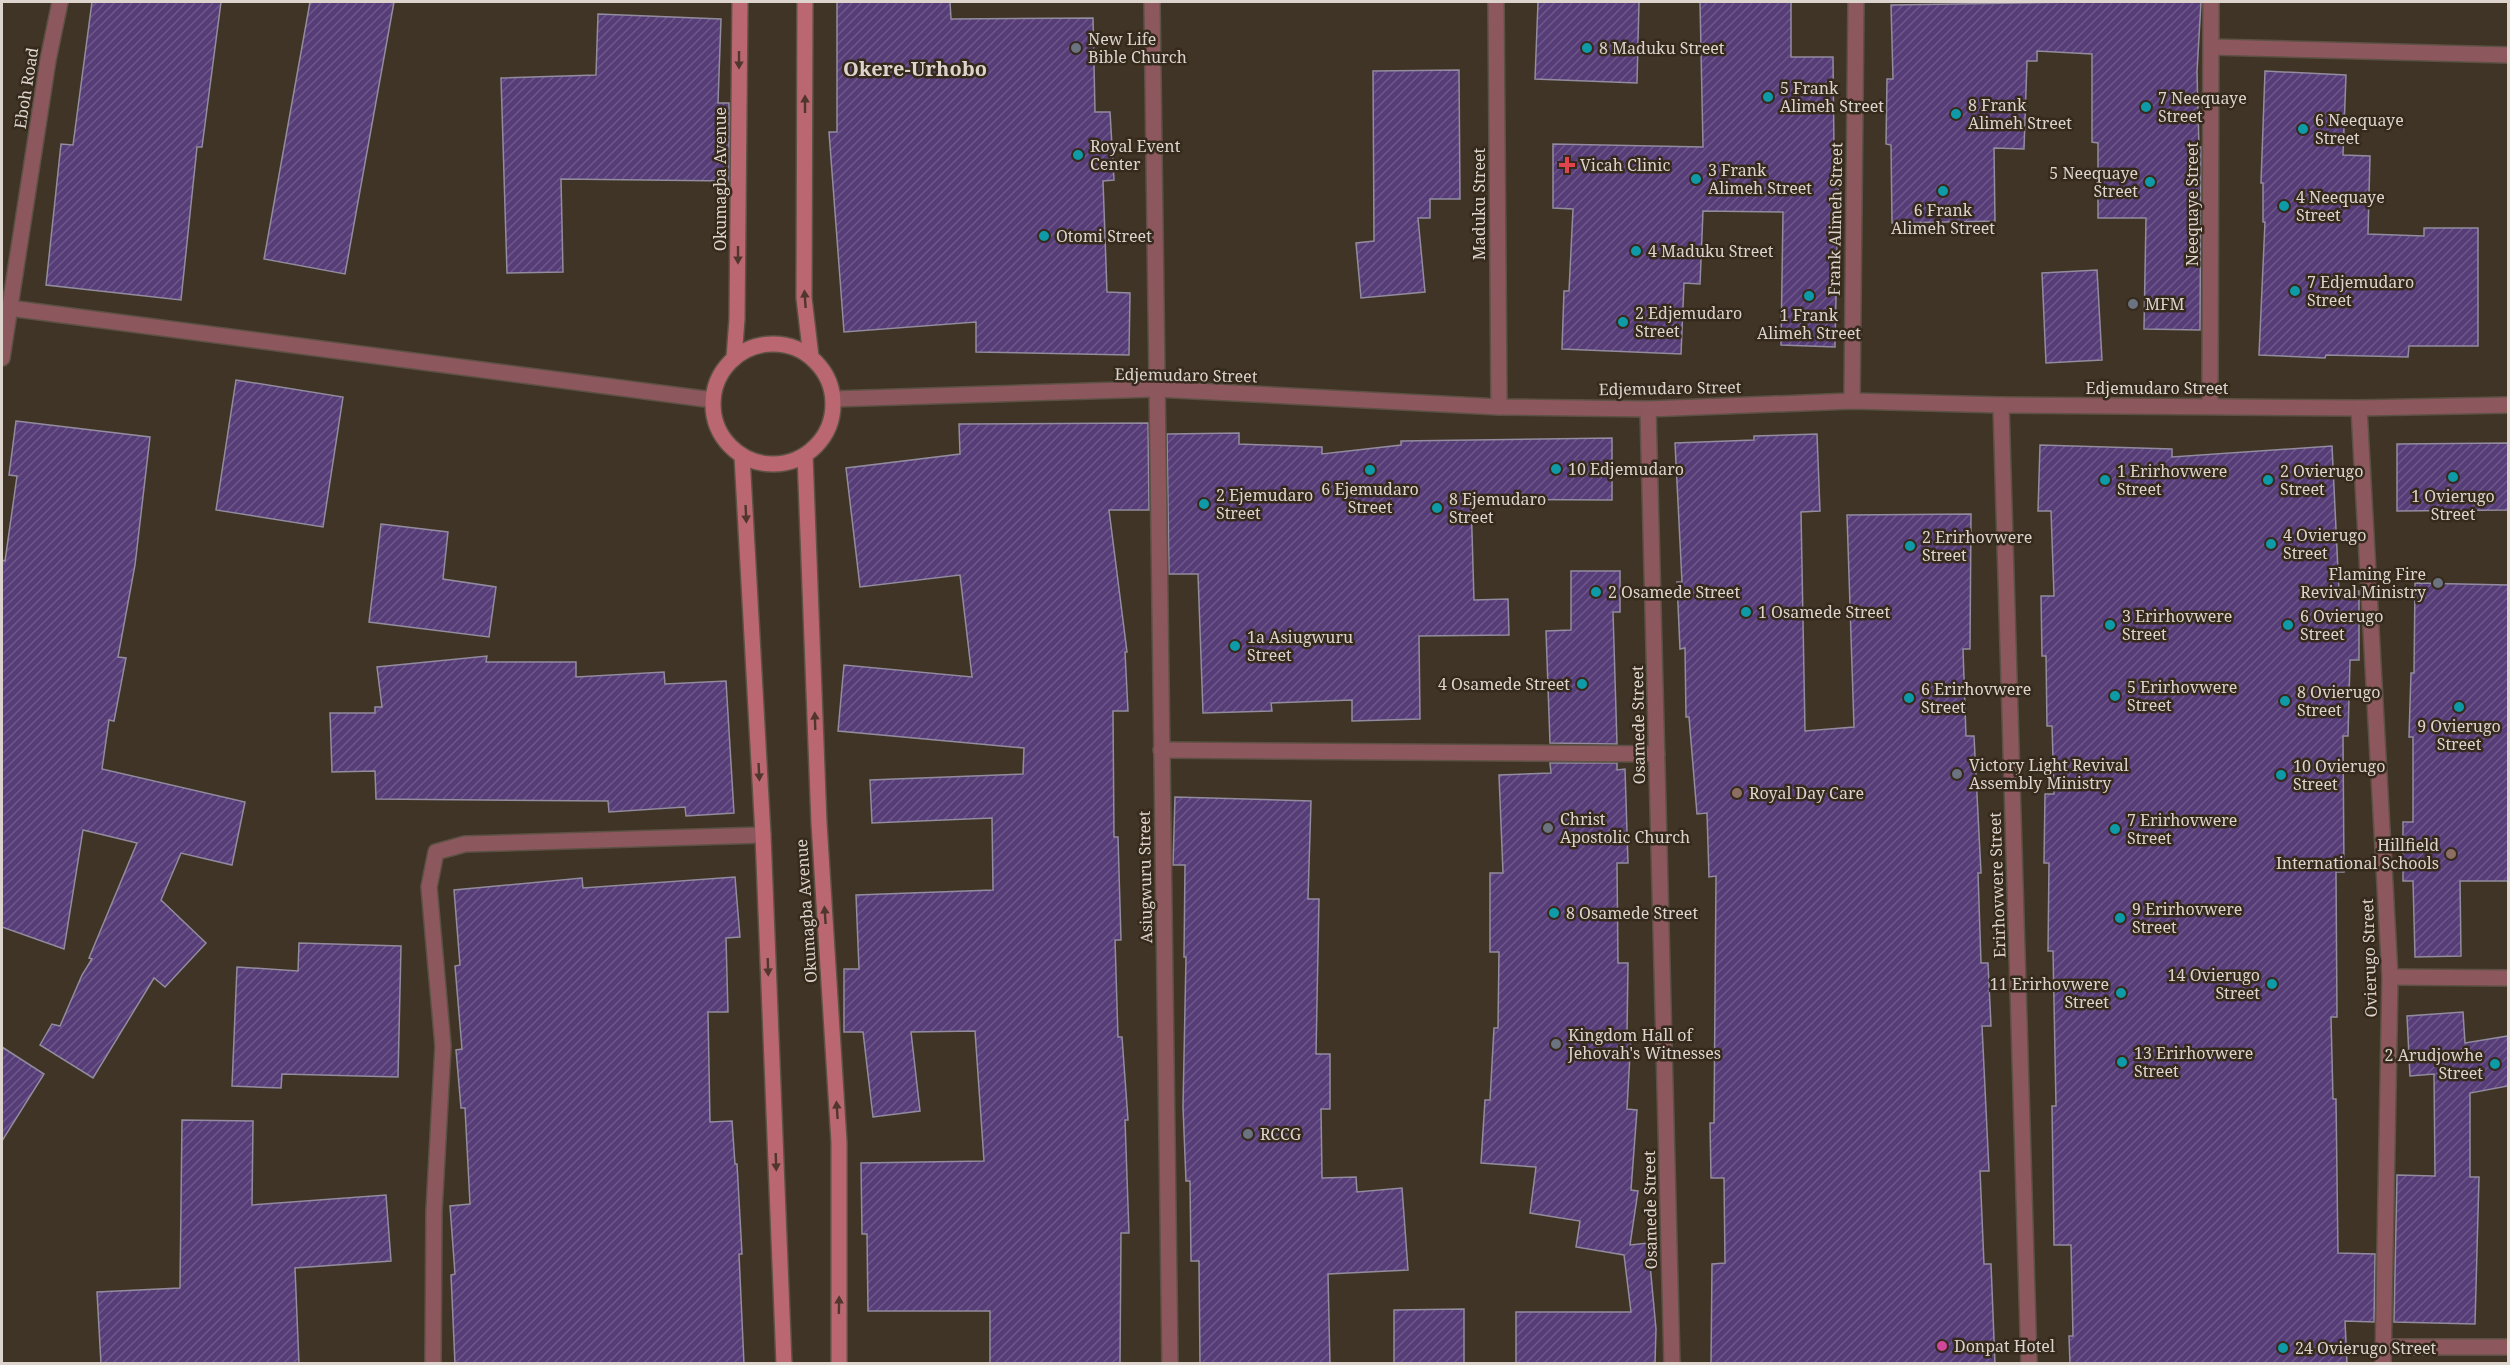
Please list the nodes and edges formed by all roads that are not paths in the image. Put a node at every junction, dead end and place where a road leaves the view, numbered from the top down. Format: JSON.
{"nodes":[{"id":1,"x":60,"y":2,"type":"edge"},
{"id":2,"x":740,"y":2,"type":"edge"},
{"id":3,"x":805,"y":2,"type":"edge"},
{"id":4,"x":1152,"y":2,"type":"edge"},
{"id":5,"x":1496,"y":2,"type":"edge"},
{"id":6,"x":1856,"y":2,"type":"edge"},
{"id":7,"x":2211,"y":2,"type":"edge"},
{"id":8,"x":2211,"y":47,"type":"junction"},
{"id":9,"x":2508,"y":55,"type":"edge"},
{"id":10,"x":9,"y":308,"type":"junction"},
{"id":11,"x":811,"y":357,"type":"junction"},
{"id":12,"x":2,"y":358,"type":"edge"},
{"id":13,"x":734,"y":358,"type":"junction"},
{"id":14,"x":1156,"y":389,"type":"junction"},
{"id":15,"x":833,"y":399,"type":"junction"},
{"id":16,"x":713,"y":400,"type":"junction"},
{"id":17,"x":1852,"y":401,"type":"junction"},
{"id":18,"x":2001,"y":405,"type":"junction"},
{"id":19,"x":2508,"y":405,"type":"edge"},
{"id":20,"x":1499,"y":406,"type":"junction"},
{"id":21,"x":2210,"y":406,"type":"junction"},
{"id":22,"x":2359,"y":408,"type":"junction"},
{"id":23,"x":1648,"y":409,"type":"junction"},
{"id":24,"x":742,"y":456,"type":"junction"},
{"id":25,"x":805,"y":456,"type":"junction"},
{"id":26,"x":1161,"y":750,"type":"junction"},
{"id":27,"x":1657,"y":754,"type":"junction"},
{"id":28,"x":763,"y":835,"type":"junction"},
{"id":29,"x":2390,"y":976,"type":"junction"},
{"id":30,"x":2508,"y":978,"type":"edge"},
{"id":31,"x":2383,"y":1347,"type":"junction"},
{"id":32,"x":2508,"y":1347,"type":"edge"},
{"id":33,"x":433,"y":1364,"type":"edge"},
{"id":34,"x":784,"y":1364,"type":"edge"},
{"id":35,"x":839,"y":1364,"type":"edge"},
{"id":36,"x":1170,"y":1364,"type":"edge"},
{"id":37,"x":1672,"y":1364,"type":"edge"},
{"id":38,"x":2029,"y":1364,"type":"edge"},
{"id":39,"x":2383,"y":1364,"type":"edge"}],
"edges":[{"from":1,"to":10,"type":"street","name":"Eboh Road"},
{"from":2,"to":13,"type":"main road","name":"Okumagba Avenue","one_way":true},
{"from":11,"to":3,"type":"main road","one_way":true},
{"from":4,"to":14,"type":"street"},
{"from":5,"to":20,"type":"street","name":"Maduku Street"},
{"from":6,"to":17,"type":"street","name":"Frank Alimeh Street"},
{"from":7,"to":8,"type":"street","name":"Neequaye Street"},
{"from":8,"to":9,"type":"street"},
{"from":8,"to":21,"type":"street","name":"Neequaye Street"},
{"from":10,"to":12,"type":"street","name":"Eboh Road"},
{"from":10,"to":16,"type":"street"},
{"from":11,"to":13,"type":"main road"},
{"from":11,"to":15,"type":"main road"},
{"from":13,"to":16,"type":"main road"},
{"from":14,"to":15,"type":"street","name":"Edjemudaro Street"},
{"from":14,"to":20,"type":"street","name":"Edjemudaro Street"},
{"from":14,"to":26,"type":"street","name":"Asiugwuru Street"},
{"from":15,"to":25,"type":"main road"},
{"from":16,"to":24,"type":"main road"},
{"from":17,"to":18,"type":"street","name":"Edjemudaro Street"},
{"from":17,"to":23,"type":"street","name":"Edjemudaro Street"},
{"from":18,"to":21,"type":"street","name":"Edjemudaro Street"},
{"from":18,"to":38,"type":"street","name":"Erirhovwere Street"},
{"from":19,"to":22,"type":"street","name":"Edjemudaro Street"},
{"from":20,"to":23,"type":"street","name":"Edjemudaro Street"},
{"from":21,"to":22,"type":"street","name":"Edjemudaro Street"},
{"from":22,"to":29,"type":"street","name":"Ovierugo Street"},
{"from":23,"to":27,"type":"street","name":"Osamede Street"},
{"from":24,"to":25,"type":"main road"},
{"from":24,"to":28,"type":"main road","one_way":true},
{"from":35,"to":25,"type":"main road","name":"Okumagba Avenue","one_way":true},
{"from":26,"to":27,"type":"street"},
{"from":26,"to":36,"type":"street","name":"Asiugwuru Street"},
{"from":27,"to":37,"type":"street","name":"Osamede Street"},
{"from":28,"to":33,"type":"street"},
{"from":28,"to":34,"type":"main road","one_way":true},
{"from":29,"to":30,"type":"street"},
{"from":29,"to":31,"type":"street","name":"Ovierugo Street"},
{"from":31,"to":32,"type":"street"},
{"from":31,"to":39,"type":"street","name":"Ovierugo Street"}]}
